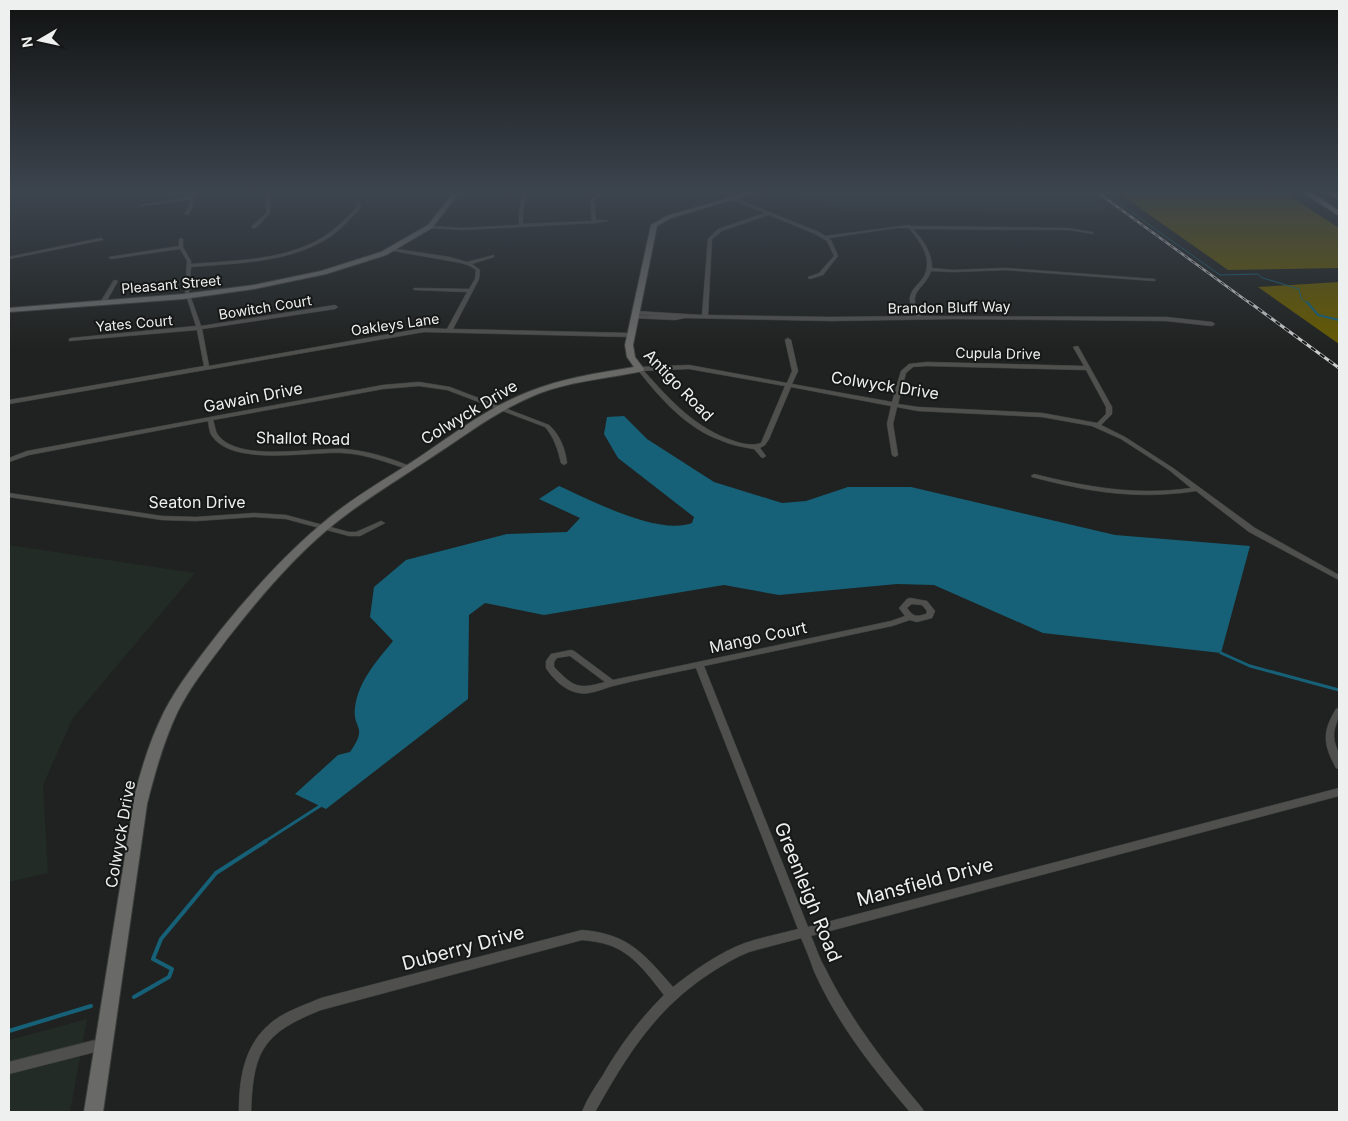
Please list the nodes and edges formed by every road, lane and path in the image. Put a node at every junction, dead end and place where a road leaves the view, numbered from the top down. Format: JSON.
{"nodes":[{"id":1,"x":75,"y":244,"type":"edge"},
{"id":2,"x":313,"y":244,"type":"edge"},
{"id":3,"x":398,"y":244,"type":"edge"},
{"id":4,"x":650,"y":244,"type":"edge"},
{"id":5,"x":710,"y":244,"type":"edge"},
{"id":6,"x":832,"y":244,"type":"edge"},
{"id":7,"x":923,"y":244,"type":"edge"},
{"id":8,"x":181,"y":247,"type":"joint"},
{"id":9,"x":390,"y":249,"type":"junction"},
{"id":10,"x":492,"y":256,"type":"dead end"},
{"id":11,"x":9,"y":258,"type":"edge"},
{"id":12,"x":111,"y":258,"type":"dead end"},
{"id":13,"x":469,"y":263,"type":"junction"},
{"id":14,"x":190,"y":266,"type":"junction"},
{"id":15,"x":930,"y":269,"type":"junction"},
{"id":16,"x":810,"y":278,"type":"dead end"},
{"id":17,"x":1154,"y":280,"type":"dead end"},
{"id":18,"x":116,"y":281,"type":"dead end"},
{"id":19,"x":415,"y":289,"type":"dead end"},
{"id":20,"x":471,"y":291,"type":"junction"},
{"id":21,"x":188,"y":296,"type":"junction"},
{"id":22,"x":103,"y":303,"type":"junction"},
{"id":23,"x":335,"y":307,"type":"dead end"},
{"id":24,"x":9,"y":310,"type":"edge"},
{"id":25,"x":635,"y":315,"type":"junction"},
{"id":26,"x":705,"y":316,"type":"junction"},
{"id":27,"x":920,"y":318,"type":"junction"},
{"id":28,"x":1212,"y":324,"type":"dead end"},
{"id":29,"x":199,"y":328,"type":"junction"},
{"id":30,"x":450,"y":329,"type":"junction"},
{"id":31,"x":631,"y":335,"type":"junction"},
{"id":32,"x":72,"y":340,"type":"dead end"},
{"id":33,"x":788,"y":340,"type":"dead end"},
{"id":34,"x":1076,"y":347,"type":"dead end"},
{"id":35,"x":207,"y":368,"type":"junction"},
{"id":36,"x":1087,"y":368,"type":"junction"},
{"id":37,"x":640,"y":369,"type":"junction"},
{"id":38,"x":790,"y":385,"type":"junction"},
{"id":39,"x":9,"y":402,"type":"edge"},
{"id":40,"x":895,"y":405,"type":"junction"},
{"id":41,"x":502,"y":408,"type":"junction"},
{"id":42,"x":210,"y":419,"type":"junction"},
{"id":43,"x":1097,"y":426,"type":"junction"},
{"id":44,"x":756,"y":447,"type":"junction"},
{"id":45,"x":895,"y":455,"type":"dead end"},
{"id":46,"x":762,"y":456,"type":"dead end"},
{"id":47,"x":9,"y":460,"type":"edge"},
{"id":48,"x":564,"y":464,"type":"dead end"},
{"id":49,"x":410,"y":468,"type":"junction"},
{"id":50,"x":1034,"y":476,"type":"dead end"},
{"id":51,"x":1198,"y":490,"type":"junction"},
{"id":52,"x":9,"y":495,"type":"edge"},
{"id":53,"x":381,"y":524,"type":"dead end"},
{"id":54,"x":325,"y":527,"type":"junction"},
{"id":55,"x":1339,"y":578,"type":"edge"},
{"id":56,"x":910,"y":617,"type":"dead end"},
{"id":57,"x":699,"y":665,"type":"junction"},
{"id":58,"x":612,"y":682,"type":"junction"},
{"id":59,"x":1339,"y":711,"type":"edge"},
{"id":60,"x":1339,"y":765,"type":"edge"},
{"id":61,"x":1339,"y":792,"type":"edge"},
{"id":62,"x":805,"y":932,"type":"junction"},
{"id":63,"x":671,"y":994,"type":"junction"},
{"id":64,"x":103,"y":1044,"type":"junction"},
{"id":65,"x":9,"y":1068,"type":"edge"},
{"id":66,"x":93,"y":1112,"type":"edge"},
{"id":67,"x":245,"y":1112,"type":"edge"},
{"id":68,"x":588,"y":1112,"type":"edge"},
{"id":69,"x":918,"y":1112,"type":"edge"}],
"edges":[{"from":1,"to":11,"type":"street"},
{"from":2,"to":14,"type":"street"},
{"from":3,"to":9,"type":"street","name":"Pleasant Street"},
{"from":4,"to":25,"type":"street"},
{"from":5,"to":26,"type":"street"},
{"from":6,"to":16,"type":"street"},
{"from":7,"to":15,"type":"street"},
{"from":8,"to":12,"type":"street"},
{"from":8,"to":14,"type":"street"},
{"from":9,"to":13,"type":"street"},
{"from":9,"to":21,"type":"street","name":"Pleasant Street"},
{"from":10,"to":13,"type":"street"},
{"from":13,"to":20,"type":"street"},
{"from":14,"to":21,"type":"street"},
{"from":15,"to":17,"type":"street"},
{"from":15,"to":27,"type":"street"},
{"from":18,"to":22,"type":"street"},
{"from":19,"to":20,"type":"street"},
{"from":20,"to":30,"type":"street"},
{"from":21,"to":22,"type":"street","name":"Pleasant Street"},
{"from":21,"to":29,"type":"street"},
{"from":22,"to":24,"type":"street","name":"Pleasant Street"},
{"from":23,"to":29,"type":"street","name":"Bowitch Court"},
{"from":25,"to":26,"type":"street","name":"Brandon Bluff Way"},
{"from":25,"to":31,"type":"street"},
{"from":26,"to":27,"type":"street","name":"Brandon Bluff Way"},
{"from":27,"to":28,"type":"street","name":"Brandon Bluff Way"},
{"from":29,"to":32,"type":"street","name":"Yates Court"},
{"from":29,"to":35,"type":"street"},
{"from":30,"to":31,"type":"street","name":"Oakleys Lane"},
{"from":30,"to":35,"type":"street","name":"Oakleys Lane"},
{"from":31,"to":37,"type":"street","name":"Antigo Road"},
{"from":33,"to":38,"type":"street"},
{"from":34,"to":36,"type":"street"},
{"from":35,"to":39,"type":"street","name":"Oakleys Lane"},
{"from":36,"to":40,"type":"street","name":"Cupula Drive"},
{"from":36,"to":43,"type":"street"},
{"from":37,"to":38,"type":"street","name":"Colwyck Drive"},
{"from":37,"to":41,"type":"street","name":"Colwyck Drive"},
{"from":37,"to":44,"type":"street","name":"Antigo Road"},
{"from":38,"to":40,"type":"street","name":"Colwyck Drive"},
{"from":38,"to":44,"type":"street"},
{"from":40,"to":43,"type":"street","name":"Colwyck Drive"},
{"from":40,"to":45,"type":"street"},
{"from":41,"to":42,"type":"street","name":"Gawain Drive"},
{"from":41,"to":48,"type":"street","name":"Gawain Drive"},
{"from":41,"to":49,"type":"street","name":"Colwyck Drive"},
{"from":42,"to":47,"type":"street","name":"Gawain Drive"},
{"from":42,"to":49,"type":"street","name":"Shallot Road"},
{"from":43,"to":51,"type":"street","name":"Colwyck Drive"},
{"from":44,"to":46,"type":"street"},
{"from":49,"to":54,"type":"street","name":"Colwyck Drive"},
{"from":50,"to":51,"type":"street"},
{"from":51,"to":55,"type":"street","name":"Colwyck Drive"},
{"from":52,"to":54,"type":"street","name":"Seaton Drive"},
{"from":53,"to":54,"type":"street","name":"Seaton Drive"},
{"from":54,"to":64,"type":"street","name":"Colwyck Drive"},
{"from":56,"to":57,"type":"street","name":"Mango Court"},
{"from":57,"to":58,"type":"street","name":"Mango Court"},
{"from":57,"to":62,"type":"street","name":"Greenleigh Road"},
{"from":58,"to":58,"type":"street","name":"Mango Court"},
{"from":59,"to":60,"type":"street"},
{"from":61,"to":62,"type":"street","name":"Mansfield Drive"},
{"from":62,"to":63,"type":"street","name":"Mansfield Drive"},
{"from":62,"to":69,"type":"street","name":"Greenleigh Road"},
{"from":63,"to":67,"type":"street","name":"Duberry Drive"},
{"from":63,"to":68,"type":"street","name":"Mansfield Drive"},
{"from":64,"to":65,"type":"street"},
{"from":64,"to":66,"type":"street","name":"Colwyck Drive"}]}
